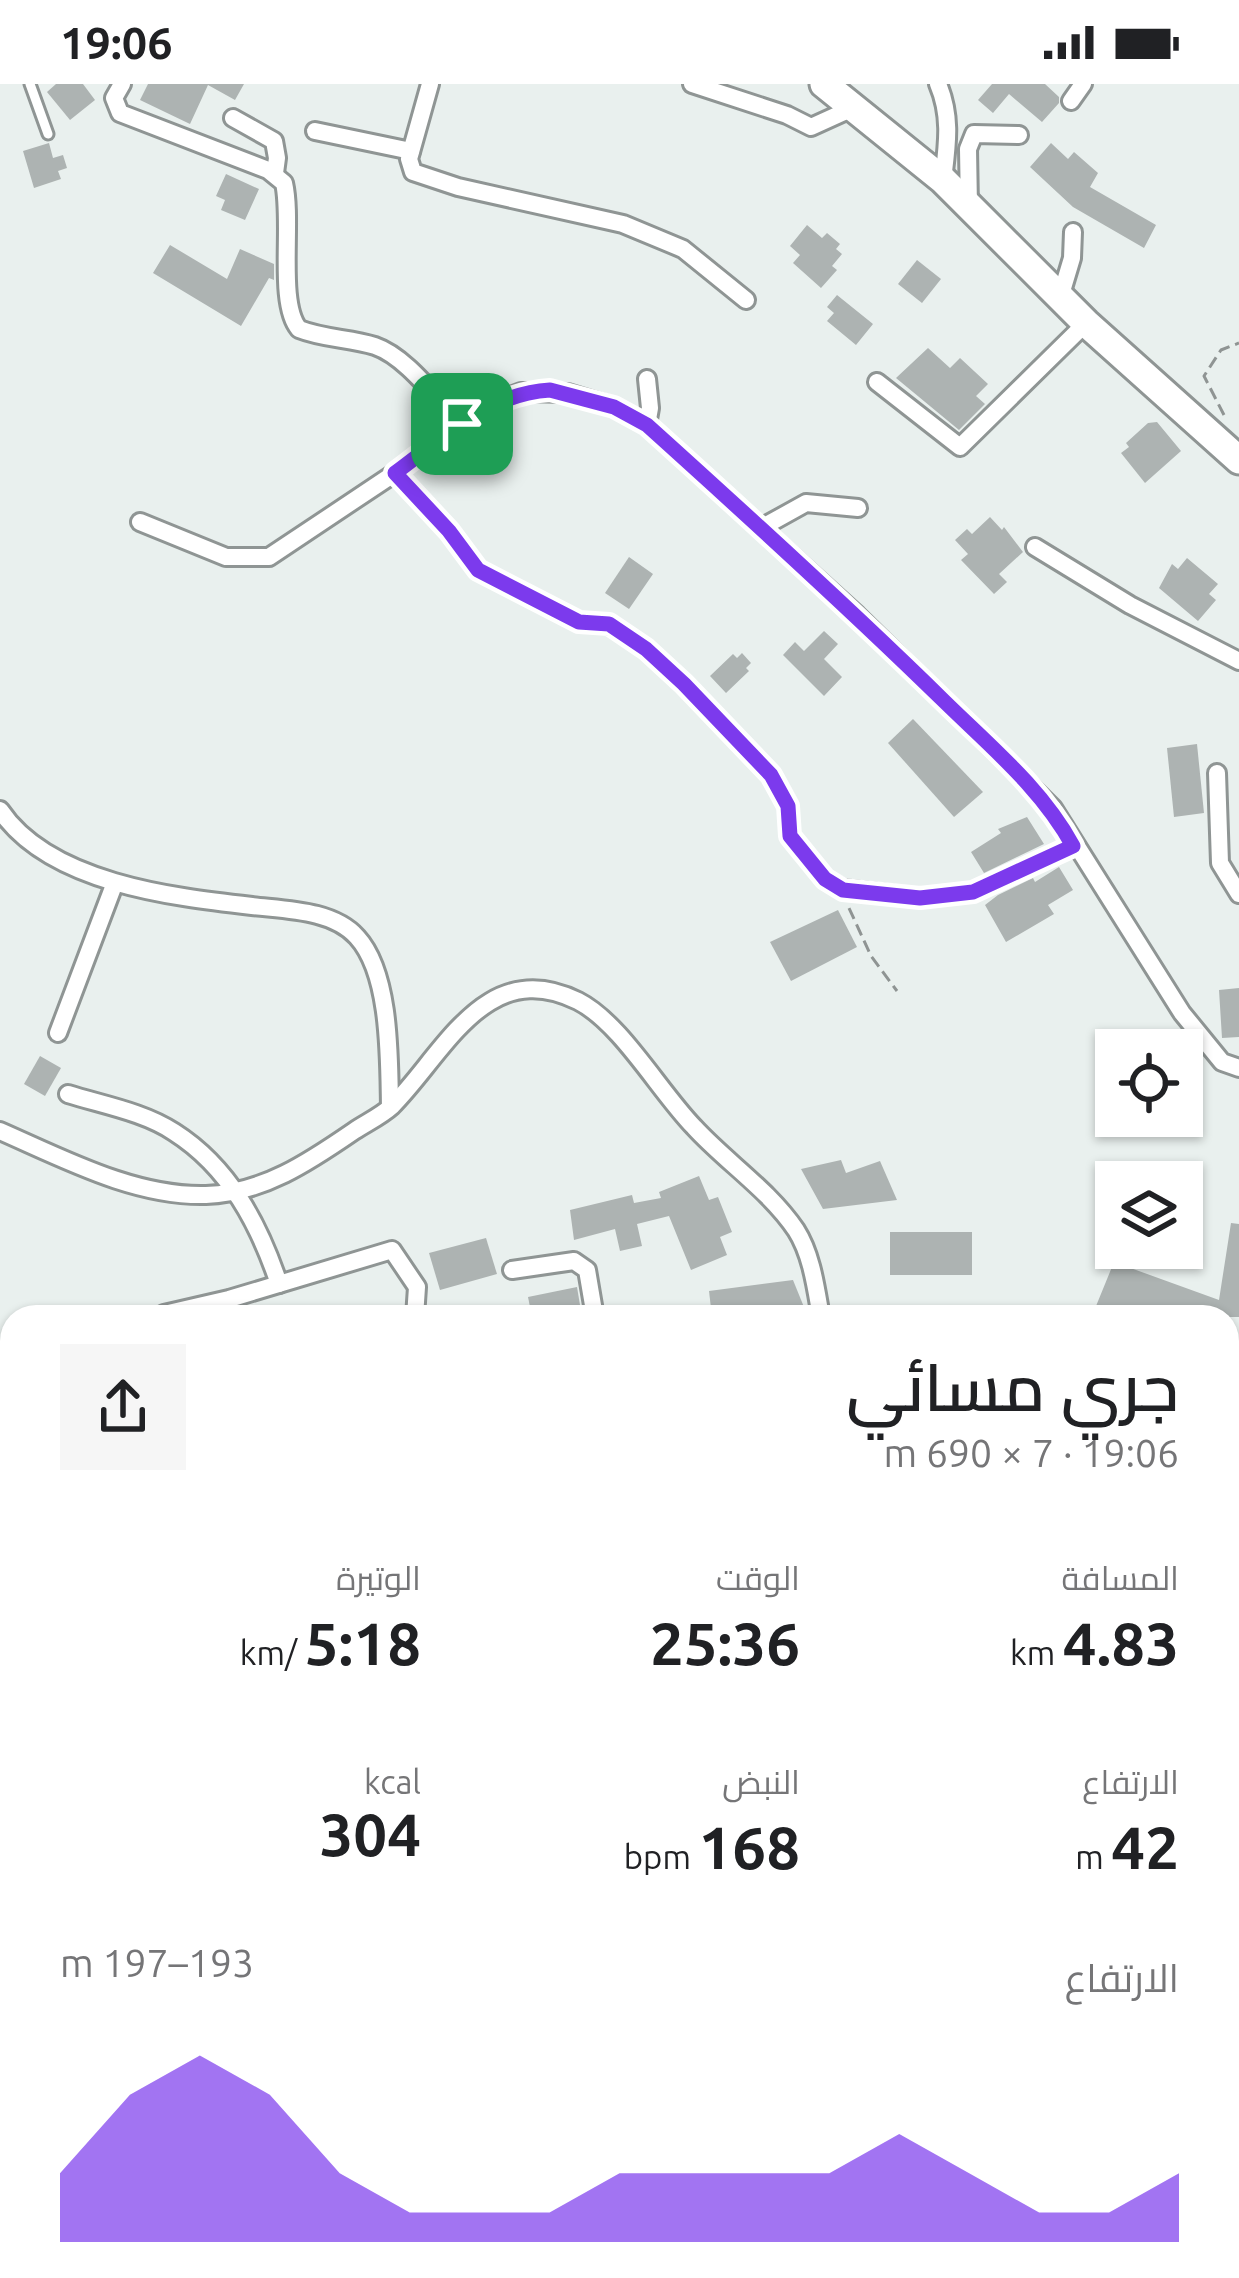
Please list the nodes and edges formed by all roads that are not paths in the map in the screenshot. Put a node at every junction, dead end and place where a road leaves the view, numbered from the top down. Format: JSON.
{"nodes":[{"id":1,"x":30,"y":84,"type":"edge"},
{"id":2,"x":122,"y":84,"type":"edge"},
{"id":3,"x":430,"y":84,"type":"edge"},
{"id":4,"x":692,"y":84,"type":"edge"},
{"id":5,"x":825,"y":84,"type":"edge"},
{"id":6,"x":938,"y":84,"type":"edge"},
{"id":7,"x":1083,"y":84,"type":"edge"},
{"id":8,"x":1071,"y":101,"type":"dead end"},
{"id":9,"x":855,"y":107,"type":"junction"},
{"id":10,"x":233,"y":118,"type":"dead end"},
{"id":11,"x":315,"y":131,"type":"dead end"},
{"id":12,"x":48,"y":134,"type":"dead end"},
{"id":13,"x":1019,"y":135,"type":"dead end"},
{"id":14,"x":411,"y":151,"type":"junction"},
{"id":15,"x":275,"y":173,"type":"junction"},
{"id":16,"x":943,"y":180,"type":"junction"},
{"id":17,"x":969,"y":207,"type":"junction"},
{"id":18,"x":1073,"y":232,"type":"dead end"},
{"id":19,"x":1060,"y":298,"type":"junction"},
{"id":20,"x":746,"y":300,"type":"dead end"},
{"id":21,"x":1086,"y":323,"type":"junction"},
{"id":22,"x":1053,"y":346,"type":"dead end"},
{"id":23,"x":647,"y":379,"type":"dead end"},
{"id":24,"x":877,"y":382,"type":"dead end"},
{"id":25,"x":462,"y":424,"type":"junction"},
{"id":26,"x":647,"y":425,"type":"junction"},
{"id":27,"x":1239,"y":460,"type":"edge"},
{"id":28,"x":395,"y":473,"type":"junction"},
{"id":29,"x":858,"y":508,"type":"dead end"},
{"id":30,"x":140,"y":522,"type":"dead end"},
{"id":31,"x":761,"y":528,"type":"junction"},
{"id":32,"x":1035,"y":547,"type":"dead end"},
{"id":33,"x":1239,"y":661,"type":"edge"},
{"id":34,"x":1216,"y":773,"type":"dead end"},
{"id":35,"x":0,"y":809,"type":"edge"},
{"id":36,"x":1073,"y":846,"type":"junction"},
{"id":37,"x":114,"y":885,"type":"junction"},
{"id":38,"x":1239,"y":894,"type":"edge"},
{"id":39,"x":58,"y":1033,"type":"dead end"},
{"id":40,"x":1239,"y":1068,"type":"edge"},
{"id":41,"x":68,"y":1094,"type":"dead end"},
{"id":42,"x":390,"y":1107,"type":"junction"},
{"id":43,"x":0,"y":1131,"type":"edge"},
{"id":44,"x":236,"y":1191,"type":"junction"},
{"id":45,"x":512,"y":1270,"type":"dead end"},
{"id":46,"x":279,"y":1284,"type":"junction"},
{"id":47,"x":198,"y":1305,"type":"edge"},
{"id":48,"x":416,"y":1305,"type":"edge"},
{"id":49,"x":593,"y":1305,"type":"edge"},
{"id":50,"x":819,"y":1305,"type":"edge"}],
"edges":[{"from":1,"to":12,"type":"lane"},
{"from":2,"to":15,"type":"street"},
{"from":3,"to":14,"type":"street"},
{"from":4,"to":9,"type":"street"},
{"from":5,"to":9,"type":"main road"},
{"from":6,"to":16,"type":"street"},
{"from":7,"to":8,"type":"street"},
{"from":9,"to":16,"type":"main road"},
{"from":10,"to":15,"type":"street"},
{"from":11,"to":14,"type":"street"},
{"from":13,"to":17,"type":"street"},
{"from":14,"to":20,"type":"street"},
{"from":15,"to":25,"type":"street"},
{"from":16,"to":17,"type":"main road"},
{"from":17,"to":19,"type":"main road"},
{"from":18,"to":19,"type":"street"},
{"from":19,"to":21,"type":"main road"},
{"from":21,"to":22,"type":"street"},
{"from":21,"to":24,"type":"street"},
{"from":21,"to":27,"type":"main road"},
{"from":23,"to":26,"type":"street"},
{"from":25,"to":26,"type":"street"},
{"from":25,"to":28,"type":"street"},
{"from":26,"to":31,"type":"street"},
{"from":28,"to":30,"type":"street"},
{"from":28,"to":36,"type":"street"},
{"from":29,"to":31,"type":"street"},
{"from":31,"to":36,"type":"street"},
{"from":32,"to":33,"type":"street"},
{"from":34,"to":38,"type":"street"},
{"from":35,"to":37,"type":"street"},
{"from":36,"to":40,"type":"street"},
{"from":37,"to":39,"type":"street"},
{"from":37,"to":42,"type":"street"},
{"from":41,"to":44,"type":"street"},
{"from":42,"to":44,"type":"street"},
{"from":42,"to":50,"type":"street"},
{"from":43,"to":44,"type":"street"},
{"from":44,"to":46,"type":"street"},
{"from":45,"to":49,"type":"street"},
{"from":46,"to":47,"type":"street"},
{"from":46,"to":48,"type":"street"}]}
